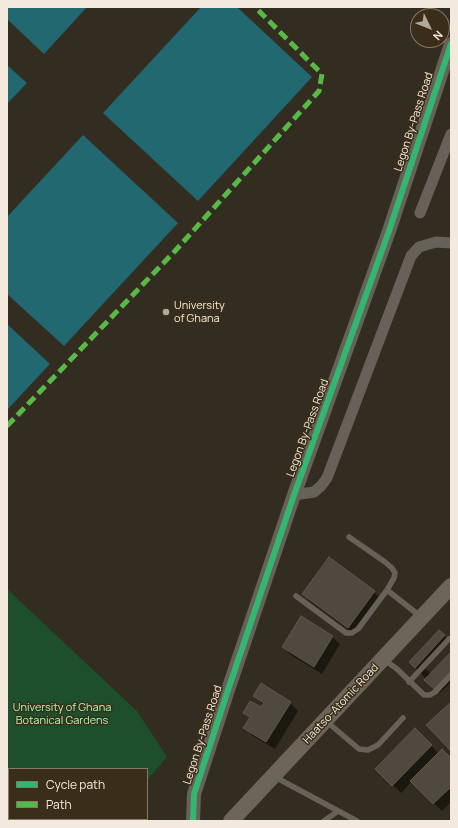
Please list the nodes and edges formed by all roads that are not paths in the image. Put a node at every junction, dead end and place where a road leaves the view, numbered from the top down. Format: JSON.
{"nodes":[{"id":1,"x":451,"y":44,"type":"edge"},
{"id":2,"x":451,"y":134,"type":"edge"},
{"id":3,"x":420,"y":213,"type":"dead end"},
{"id":4,"x":451,"y":243,"type":"edge"},
{"id":5,"x":294,"y":495,"type":"junction"},
{"id":6,"x":349,"y":537,"type":"dead end"},
{"id":7,"x":451,"y":586,"type":"edge"},
{"id":8,"x":387,"y":590,"type":"junction"},
{"id":9,"x":296,"y":596,"type":"dead end"},
{"id":10,"x":422,"y":618,"type":"junction"},
{"id":11,"x":449,"y":639,"type":"dead end"},
{"id":12,"x":383,"y":659,"type":"junction"},
{"id":13,"x":451,"y":675,"type":"edge"},
{"id":14,"x":409,"y":682,"type":"junction"},
{"id":15,"x":403,"y":718,"type":"dead end"},
{"id":16,"x":326,"y":720,"type":"junction"},
{"id":17,"x":273,"y":776,"type":"junction"},
{"id":18,"x":338,"y":811,"type":"junction"},
{"id":19,"x":238,"y":818,"type":"edge"},
{"id":20,"x":194,"y":821,"type":"edge"},
{"id":21,"x":324,"y":821,"type":"edge"},
{"id":22,"x":357,"y":821,"type":"edge"}],
"edges":[{"from":1,"to":5,"type":"street","name":"Legon By-Pass Road"},
{"from":2,"to":3,"type":"street"},
{"from":4,"to":5,"type":"street"},
{"from":5,"to":20,"type":"street","name":"Legon By-Pass Road"},
{"from":6,"to":8,"type":"lane"},
{"from":7,"to":10,"type":"main road","name":"Haatso-Atomic Road"},
{"from":8,"to":9,"type":"lane"},
{"from":8,"to":10,"type":"lane"},
{"from":10,"to":12,"type":"main road","name":"Haatso-Atomic Road"},
{"from":11,"to":14,"type":"lane"},
{"from":12,"to":14,"type":"lane"},
{"from":12,"to":16,"type":"main road","name":"Haatso-Atomic Road"},
{"from":13,"to":14,"type":"lane"},
{"from":15,"to":16,"type":"lane"},
{"from":16,"to":17,"type":"main road","name":"Haatso-Atomic Road"},
{"from":17,"to":18,"type":"lane"},
{"from":17,"to":19,"type":"main road","name":"Haatso-Atomic Road"},
{"from":18,"to":21,"type":"lane"},
{"from":18,"to":22,"type":"lane"}]}
